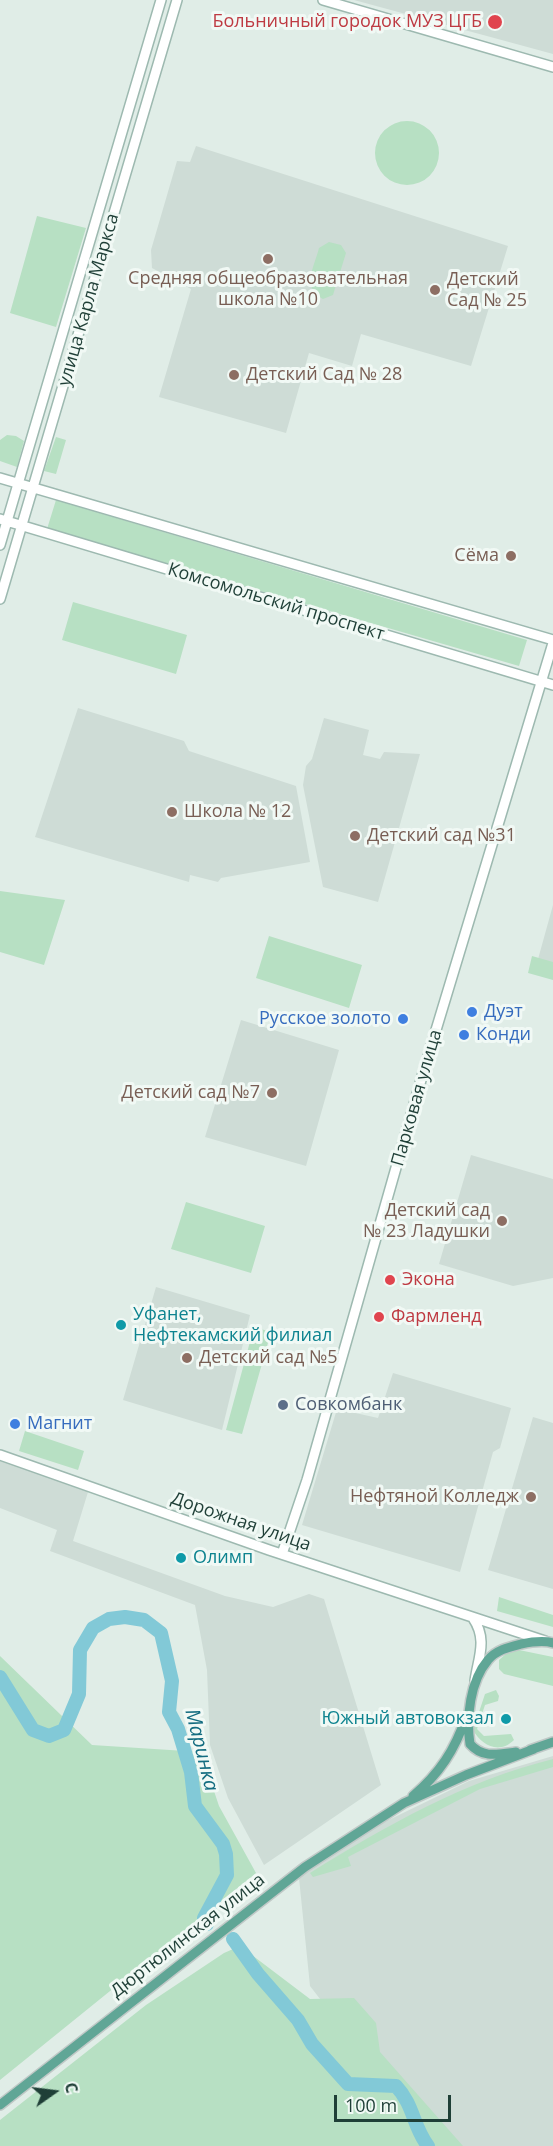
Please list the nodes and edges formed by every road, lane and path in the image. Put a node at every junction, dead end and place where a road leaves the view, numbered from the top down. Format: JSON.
{"nodes":[{"id":1,"x":161,"y":0,"type":"edge"},
{"id":2,"x":177,"y":0,"type":"edge"},
{"id":3,"x":323,"y":0,"type":"edge"},
{"id":4,"x":553,"y":67,"type":"edge"},
{"id":5,"x":0,"y":478,"type":"edge"},
{"id":6,"x":17,"y":483,"type":"junction"},
{"id":7,"x":32,"y":486,"type":"junction"},
{"id":8,"x":4,"y":520,"type":"edge"},
{"id":9,"x":21,"y":524,"type":"junction"},
{"id":10,"x":0,"y":545,"type":"edge"},
{"id":11,"x":0,"y":599,"type":"edge"},
{"id":12,"x":553,"y":641,"type":"edge"},
{"id":13,"x":541,"y":681,"type":"junction"},
{"id":14,"x":553,"y":685,"type":"edge"},
{"id":15,"x":0,"y":1455,"type":"edge"},
{"id":16,"x":282,"y":1554,"type":"junction"},
{"id":17,"x":473,"y":1618,"type":"junction"},
{"id":18,"x":551,"y":1643,"type":"edge"},
{"id":19,"x":473,"y":1694,"type":"junction"},
{"id":20,"x":469,"y":1708,"type":"junction"},
{"id":21,"x":553,"y":1743,"type":"edge"},
{"id":22,"x":537,"y":1748,"type":"junction"},
{"id":23,"x":404,"y":1803,"type":"junction"},
{"id":24,"x":0,"y":2105,"type":"edge"}],
"edges":[{"from":1,"to":6,"type":"main road","name":"улица Карла Маркса"},
{"from":2,"to":7,"type":"main road","name":"улица Карла Маркса"},
{"from":3,"to":4,"type":"main road"},
{"from":5,"to":6,"type":"main road"},
{"from":6,"to":7,"type":"main road"},
{"from":6,"to":8,"type":"main road","name":"улица Карла Маркса"},
{"from":7,"to":9,"type":"main road","name":"улица Карла Маркса"},
{"from":7,"to":12,"type":"main road"},
{"from":8,"to":9,"type":"main road","name":"Комсомольский проспект"},
{"from":8,"to":10,"type":"main road","name":"улица Карла Маркса"},
{"from":9,"to":11,"type":"main road","name":"улица Карла Маркса"},
{"from":9,"to":13,"type":"main road","name":"Комсомольский проспект"},
{"from":12,"to":13,"type":"main road","name":"Парковая улица"},
{"from":13,"to":14,"type":"main road","name":"Комсомольский проспект"},
{"from":13,"to":16,"type":"main road","name":"Парковая улица"},
{"from":15,"to":16,"type":"main road","name":"Дорожная улица"},
{"from":16,"to":17,"type":"main road","name":"Дорожная улица"},
{"from":17,"to":18,"type":"main road","name":"Дорожная улица"},
{"from":17,"to":19,"type":"main road"},
{"from":18,"to":19,"type":"main road"},
{"from":19,"to":20,"type":"main road"},
{"from":20,"to":22,"type":"main road"},
{"from":20,"to":23,"type":"main road"},
{"from":21,"to":22,"type":"main road"},
{"from":22,"to":23,"type":"main road"},
{"from":23,"to":24,"type":"main road","name":"Дюртюлинская улица"}]}
